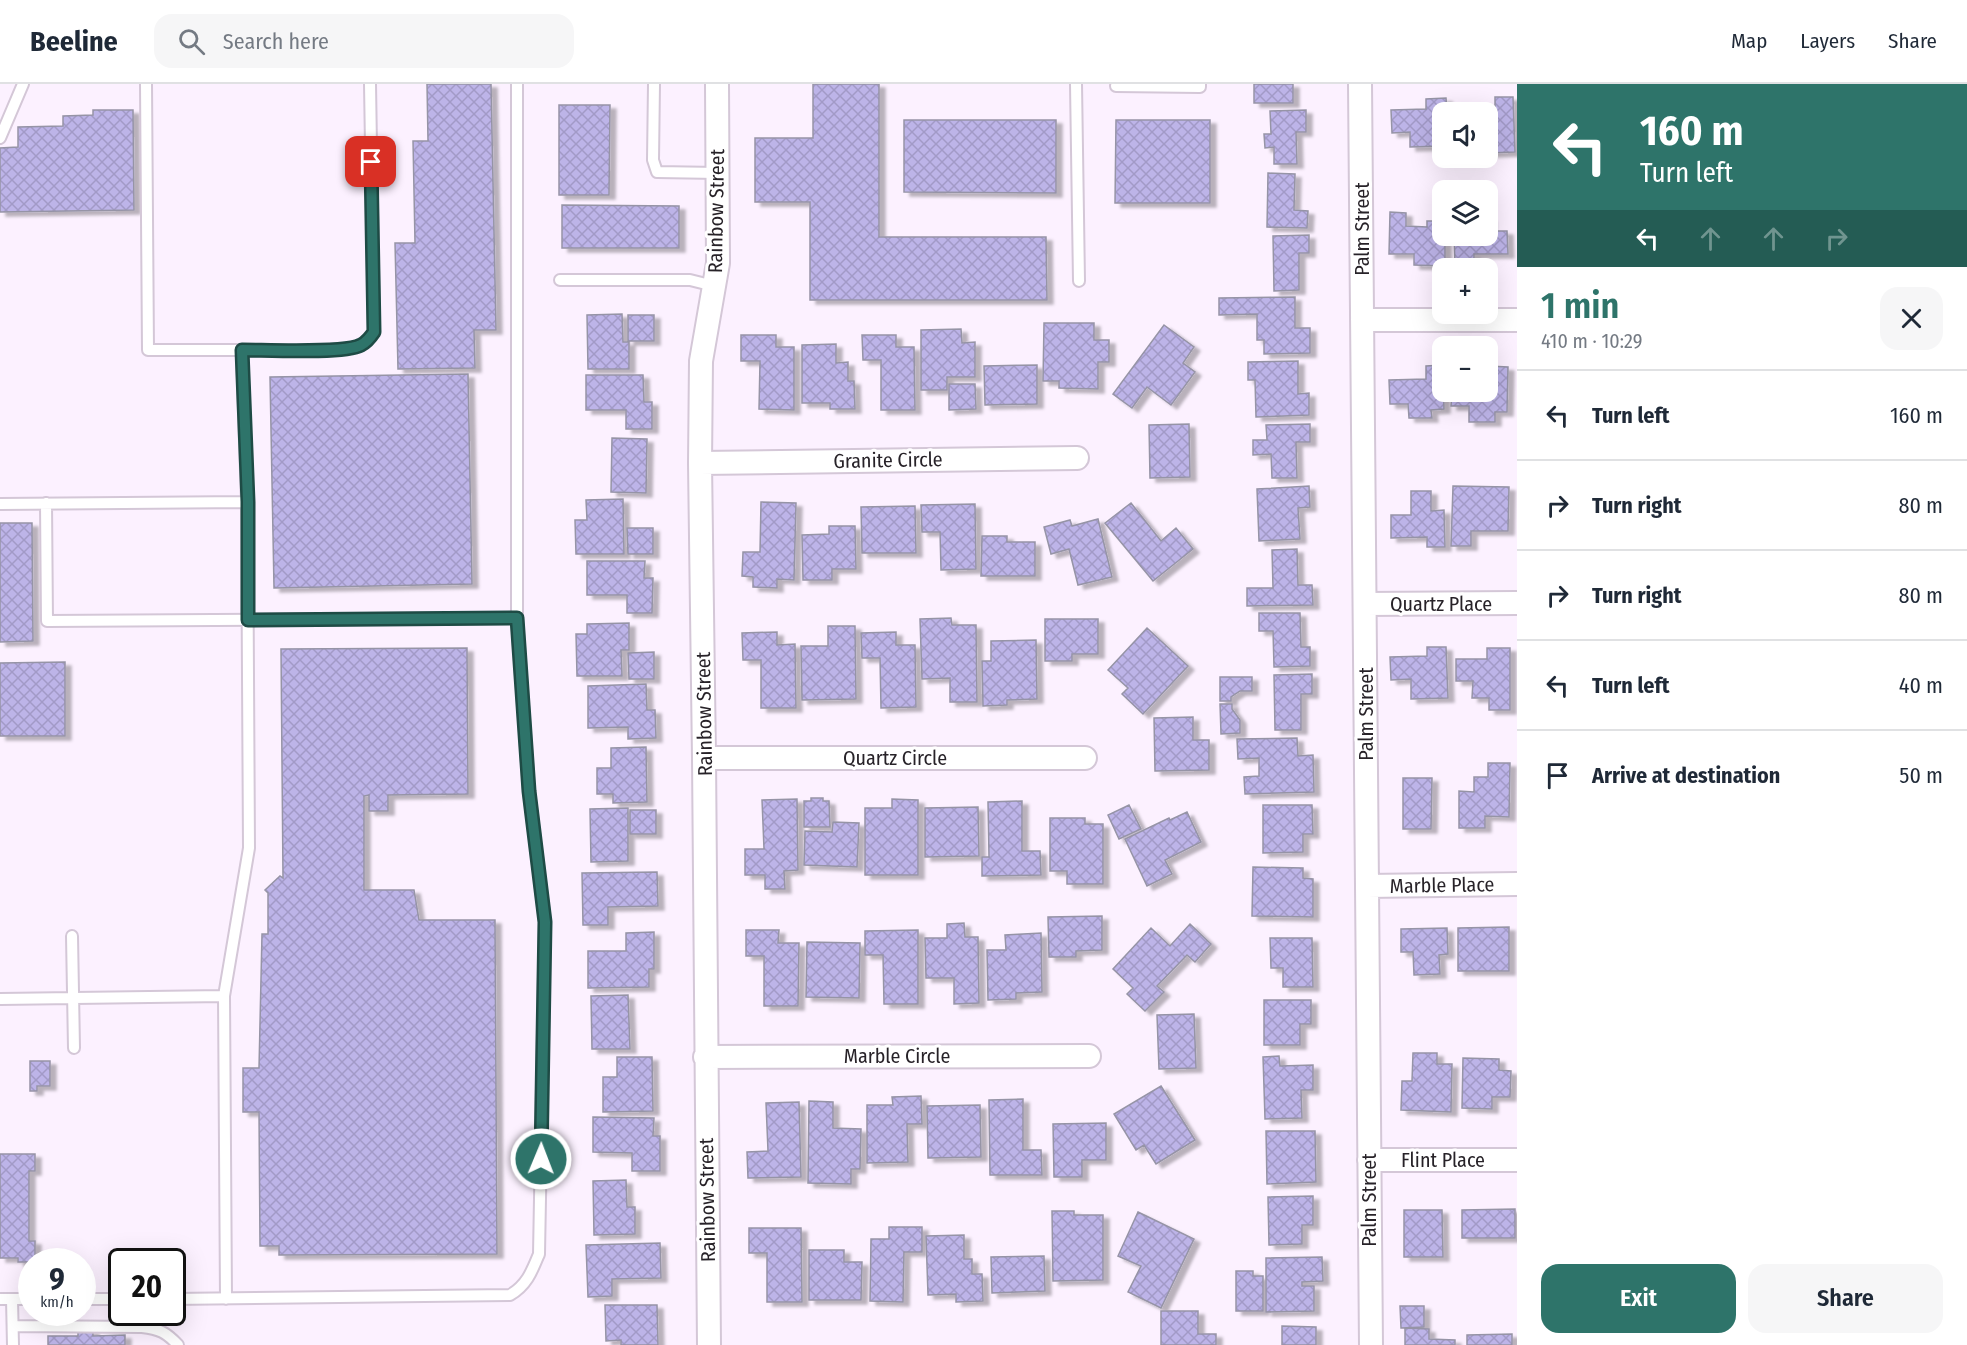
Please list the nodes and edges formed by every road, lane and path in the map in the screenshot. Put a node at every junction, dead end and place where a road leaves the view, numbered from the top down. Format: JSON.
{"nodes":[{"id":1,"x":23,"y":84,"type":"edge"},
{"id":2,"x":146,"y":84,"type":"edge"},
{"id":3,"x":370,"y":84,"type":"edge"},
{"id":4,"x":517,"y":84,"type":"edge"},
{"id":5,"x":654,"y":84,"type":"edge"},
{"id":6,"x":717,"y":84,"type":"edge"},
{"id":7,"x":1076,"y":84,"type":"edge"},
{"id":8,"x":1200,"y":84,"type":"edge"},
{"id":9,"x":1360,"y":84,"type":"edge"},
{"id":10,"x":1116,"y":86,"type":"dead end"},
{"id":11,"x":0,"y":138,"type":"edge"},
{"id":12,"x":718,"y":173,"type":"junction"},
{"id":13,"x":560,"y":280,"type":"dead end"},
{"id":14,"x":1079,"y":281,"type":"dead end"},
{"id":15,"x":714,"y":286,"type":"junction"},
{"id":16,"x":1362,"y":320,"type":"junction"},
{"id":17,"x":1517,"y":320,"type":"edge"},
{"id":18,"x":242,"y":350,"type":"junction"},
{"id":19,"x":1077,"y":458,"type":"dead end"},
{"id":20,"x":700,"y":463,"type":"junction"},
{"id":21,"x":248,"y":502,"type":"junction"},
{"id":22,"x":46,"y":503,"type":"junction"},
{"id":23,"x":0,"y":504,"type":"edge"},
{"id":24,"x":1517,"y":603,"type":"edge"},
{"id":25,"x":1365,"y":604,"type":"junction"},
{"id":26,"x":517,"y":618,"type":"junction"},
{"id":27,"x":248,"y":620,"type":"junction"},
{"id":28,"x":704,"y":758,"type":"junction"},
{"id":29,"x":1085,"y":758,"type":"dead end"},
{"id":30,"x":1517,"y":884,"type":"edge"},
{"id":31,"x":1367,"y":886,"type":"junction"},
{"id":32,"x":72,"y":936,"type":"dead end"},
{"id":33,"x":224,"y":996,"type":"junction"},
{"id":34,"x":73,"y":998,"type":"junction"},
{"id":35,"x":0,"y":999,"type":"edge"},
{"id":36,"x":74,"y":1048,"type":"dead end"},
{"id":37,"x":1089,"y":1056,"type":"dead end"},
{"id":38,"x":705,"y":1057,"type":"junction"},
{"id":39,"x":1369,"y":1160,"type":"junction"},
{"id":40,"x":1517,"y":1160,"type":"edge"},
{"id":41,"x":0,"y":1299,"type":"edge"},
{"id":42,"x":12,"y":1299,"type":"junction"},
{"id":43,"x":18,"y":1299,"type":"edge"},
{"id":44,"x":186,"y":1299,"type":"edge"},
{"id":45,"x":226,"y":1299,"type":"junction"},
{"id":46,"x":13,"y":1326,"type":"junction"},
{"id":47,"x":14,"y":1345,"type":"edge"},
{"id":48,"x":178,"y":1345,"type":"edge"},
{"id":49,"x":709,"y":1345,"type":"edge"},
{"id":50,"x":1371,"y":1345,"type":"edge"}],
"edges":[{"from":1,"to":11,"type":"lane"},
{"from":2,"to":18,"type":"lane"},
{"from":3,"to":18,"type":"lane"},
{"from":4,"to":26,"type":"lane"},
{"from":5,"to":12,"type":"lane"},
{"from":6,"to":12,"type":"street","name":"Rainbow Street"},
{"from":7,"to":14,"type":"lane"},
{"from":8,"to":10,"type":"lane"},
{"from":9,"to":16,"type":"street","name":"Palm Street"},
{"from":12,"to":15,"type":"street","name":"Rainbow Street"},
{"from":13,"to":15,"type":"lane"},
{"from":15,"to":20,"type":"street","name":"Rainbow Street"},
{"from":16,"to":17,"type":"street"},
{"from":16,"to":25,"type":"street","name":"Palm Street"},
{"from":18,"to":21,"type":"lane"},
{"from":19,"to":20,"type":"street","name":"Granite Circle"},
{"from":20,"to":28,"type":"street","name":"Rainbow Street"},
{"from":21,"to":22,"type":"lane"},
{"from":21,"to":27,"type":"lane"},
{"from":22,"to":23,"type":"lane"},
{"from":22,"to":27,"type":"lane"},
{"from":24,"to":25,"type":"street","name":"Quartz Place"},
{"from":25,"to":31,"type":"street","name":"Palm Street"},
{"from":26,"to":27,"type":"lane"},
{"from":26,"to":45,"type":"lane"},
{"from":27,"to":33,"type":"lane"},
{"from":28,"to":29,"type":"street","name":"Quartz Circle"},
{"from":28,"to":38,"type":"street","name":"Rainbow Street"},
{"from":30,"to":31,"type":"street","name":"Marble Place"},
{"from":31,"to":39,"type":"street","name":"Palm Street"},
{"from":32,"to":34,"type":"lane"},
{"from":33,"to":34,"type":"lane"},
{"from":33,"to":45,"type":"lane"},
{"from":34,"to":35,"type":"lane"},
{"from":34,"to":36,"type":"lane"},
{"from":37,"to":38,"type":"street","name":"Marble Circle"},
{"from":38,"to":49,"type":"street","name":"Rainbow Street"},
{"from":39,"to":40,"type":"street","name":"Flint Place"},
{"from":39,"to":50,"type":"street","name":"Palm Street"},
{"from":41,"to":42,"type":"lane"},
{"from":42,"to":43,"type":"lane"},
{"from":42,"to":46,"type":"lane"},
{"from":44,"to":45,"type":"lane"},
{"from":46,"to":47,"type":"lane"},
{"from":46,"to":48,"type":"lane"}]}
